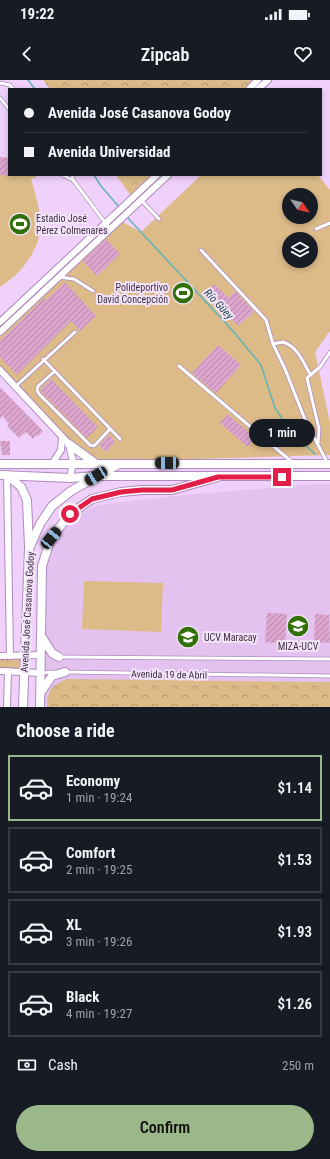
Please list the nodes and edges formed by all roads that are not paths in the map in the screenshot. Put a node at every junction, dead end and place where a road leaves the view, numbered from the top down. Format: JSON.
{"nodes":[{"id":1,"x":258,"y":80,"type":"edge"},
{"id":2,"x":268,"y":80,"type":"edge"},
{"id":3,"x":0,"y":83,"type":"edge"},
{"id":4,"x":12,"y":88,"type":"edge"},
{"id":5,"x":250,"y":88,"type":"edge"},
{"id":6,"x":259,"y":88,"type":"edge"},
{"id":7,"x":0,"y":98,"type":"edge"},
{"id":8,"x":8,"y":108,"type":"edge"},
{"id":9,"x":64,"y":176,"type":"edge"},
{"id":10,"x":72,"y":176,"type":"edge"},
{"id":11,"x":156,"y":176,"type":"edge"},
{"id":12,"x":167,"y":176,"type":"edge"},
{"id":13,"x":73,"y":180,"type":"junction"},
{"id":14,"x":141,"y":200,"type":"junction"},
{"id":15,"x":159,"y":219,"type":"dead end"},
{"id":16,"x":106,"y":223,"type":"junction"},
{"id":17,"x":330,"y":223,"type":"edge"},
{"id":18,"x":110,"y":229,"type":"junction"},
{"id":19,"x":316,"y":229,"type":"dead end"},
{"id":20,"x":201,"y":250,"type":"dead end"},
{"id":21,"x":58,"y":277,"type":"junction"},
{"id":22,"x":93,"y":291,"type":"dead end"},
{"id":23,"x":0,"y":322,"type":"edge"},
{"id":24,"x":0,"y":332,"type":"edge"},
{"id":25,"x":75,"y":332,"type":"dead end"},
{"id":26,"x":273,"y":344,"type":"junction"},
{"id":27,"x":330,"y":352,"type":"edge"},
{"id":28,"x":43,"y":359,"type":"junction"},
{"id":29,"x":179,"y":366,"type":"dead end"},
{"id":30,"x":0,"y":370,"type":"edge"},
{"id":31,"x":54,"y":371,"type":"junction"},
{"id":32,"x":310,"y":374,"type":"junction"},
{"id":33,"x":16,"y":386,"type":"junction"},
{"id":34,"x":110,"y":429,"type":"junction"},
{"id":35,"x":62,"y":438,"type":"junction"},
{"id":36,"x":120,"y":439,"type":"dead end"},
{"id":37,"x":318,"y":443,"type":"junction"},
{"id":38,"x":69,"y":444,"type":"junction"},
{"id":39,"x":73,"y":462,"type":"junction"},
{"id":40,"x":95,"y":463,"type":"junction"},
{"id":41,"x":119,"y":463,"type":"junction"},
{"id":42,"x":0,"y":464,"type":"edge"},
{"id":43,"x":52,"y":464,"type":"junction"},
{"id":44,"x":293,"y":464,"type":"junction"},
{"id":45,"x":329,"y":464,"type":"edge"},
{"id":46,"x":4,"y":475,"type":"edge"},
{"id":47,"x":96,"y":476,"type":"junction"},
{"id":48,"x":330,"y":476,"type":"edge"},
{"id":49,"x":218,"y":477,"type":"junction"},
{"id":50,"x":70,"y":478,"type":"junction"},
{"id":51,"x":29,"y":549,"type":"junction"},
{"id":52,"x":7,"y":572,"type":"junction"},
{"id":53,"x":0,"y":574,"type":"edge"},
{"id":54,"x":41,"y":636,"type":"junction"},
{"id":55,"x":40,"y":655,"type":"junction"},
{"id":56,"x":0,"y":656,"type":"edge"},
{"id":57,"x":10,"y":656,"type":"junction"},
{"id":58,"x":24,"y":656,"type":"junction"},
{"id":59,"x":59,"y":657,"type":"junction"},
{"id":60,"x":330,"y":659,"type":"edge"},
{"id":61,"x":0,"y":671,"type":"edge"},
{"id":62,"x":8,"y":671,"type":"junction"},
{"id":63,"x":24,"y":672,"type":"junction"},
{"id":64,"x":64,"y":672,"type":"junction"},
{"id":65,"x":40,"y":673,"type":"junction"},
{"id":66,"x":330,"y":676,"type":"edge"},
{"id":67,"x":39,"y":695,"type":"junction"},
{"id":68,"x":7,"y":707,"type":"edge"},
{"id":69,"x":23,"y":707,"type":"edge"},
{"id":70,"x":40,"y":707,"type":"edge"}],
"edges":[{"from":1,"to":5,"type":"street"},
{"from":2,"to":6,"type":"street"},
{"from":3,"to":4,"type":"lane"},
{"from":7,"to":8,"type":"lane"},
{"from":9,"to":13,"type":"lane"},
{"from":10,"to":13,"type":"lane"},
{"from":11,"to":16,"type":"street"},
{"from":12,"to":14,"type":"street"},
{"from":13,"to":16,"type":"lane"},
{"from":14,"to":15,"type":"lane"},
{"from":14,"to":18,"type":"street"},
{"from":16,"to":18,"type":"lane"},
{"from":16,"to":23,"type":"street"},
{"from":17,"to":19,"type":"lane"},
{"from":18,"to":21,"type":"street"},
{"from":20,"to":26,"type":"lane"},
{"from":21,"to":22,"type":"lane"},
{"from":21,"to":24,"type":"street"},
{"from":25,"to":28,"type":"lane"},
{"from":26,"to":32,"type":"lane"},
{"from":26,"to":37,"type":"lane"},
{"from":27,"to":32,"type":"lane"},
{"from":28,"to":31,"type":"lane"},
{"from":28,"to":33,"type":"lane"},
{"from":29,"to":44,"type":"lane"},
{"from":30,"to":33,"type":"street"},
{"from":31,"to":34,"type":"lane"},
{"from":31,"to":34,"type":"lane"},
{"from":32,"to":37,"type":"lane"},
{"from":33,"to":35,"type":"street"},
{"from":34,"to":36,"type":"lane"},
{"from":35,"to":38,"type":"street"},
{"from":35,"to":43,"type":"street"},
{"from":37,"to":45,"type":"lane"},
{"from":38,"to":39,"type":"street"},
{"from":38,"to":40,"type":"street"},
{"from":39,"to":40,"type":"street"},
{"from":39,"to":43,"type":"street"},
{"from":39,"to":50,"type":"street"},
{"from":40,"to":41,"type":"street"},
{"from":41,"to":44,"type":"street"},
{"from":41,"to":47,"type":"street","name":"Avenida José Casanova Godoy"},
{"from":42,"to":43,"type":"street"},
{"from":44,"to":45,"type":"street"},
{"from":46,"to":50,"type":"street"},
{"from":46,"to":51,"type":"street"},
{"from":46,"to":52,"type":"street"},
{"from":47,"to":49,"type":"street"},
{"from":47,"to":50,"type":"street"},
{"from":47,"to":51,"type":"street","name":"Avenida José Casanova Godoy"},
{"from":48,"to":49,"type":"street"},
{"from":49,"to":54,"type":"street","name":"Avenida José Casanova Godoy"},
{"from":51,"to":58,"type":"street","name":"Avenida José Casanova Godoy"},
{"from":52,"to":53,"type":"street"},
{"from":52,"to":57,"type":"street"},
{"from":54,"to":55,"type":"street","name":"Avenida José Casanova Godoy"},
{"from":54,"to":59,"type":"street"},
{"from":55,"to":58,"type":"street","name":"Avenida 19 de Abril"},
{"from":55,"to":59,"type":"lane","name":"Avenida 19 de Abril"},
{"from":55,"to":65,"type":"street","name":"Avenida José Casanova Godoy"},
{"from":56,"to":57,"type":"street","name":"Avenida 19 de Abril"},
{"from":57,"to":58,"type":"street","name":"Avenida 19 de Abril"},
{"from":58,"to":63,"type":"street","name":"Avenida José Casanova Godoy"},
{"from":59,"to":60,"type":"lane","name":"Avenida 19 de Abril"},
{"from":61,"to":62,"type":"street","name":"Avenida 19 de Abril"},
{"from":62,"to":63,"type":"street","name":"Avenida 19 de Abril"},
{"from":62,"to":68,"type":"street"},
{"from":63,"to":65,"type":"street","name":"Avenida 19 de Abril"},
{"from":63,"to":69,"type":"street","name":"Avenida José Casanova Godoy"},
{"from":64,"to":65,"type":"lane","name":"Avenida 19 de Abril"},
{"from":64,"to":66,"type":"lane","name":"Avenida 19 de Abril"},
{"from":64,"to":67,"type":"street"},
{"from":65,"to":67,"type":"street","name":"Avenida José Casanova Godoy"},
{"from":67,"to":70,"type":"street","name":"Avenida José Casanova Godoy"}]}
